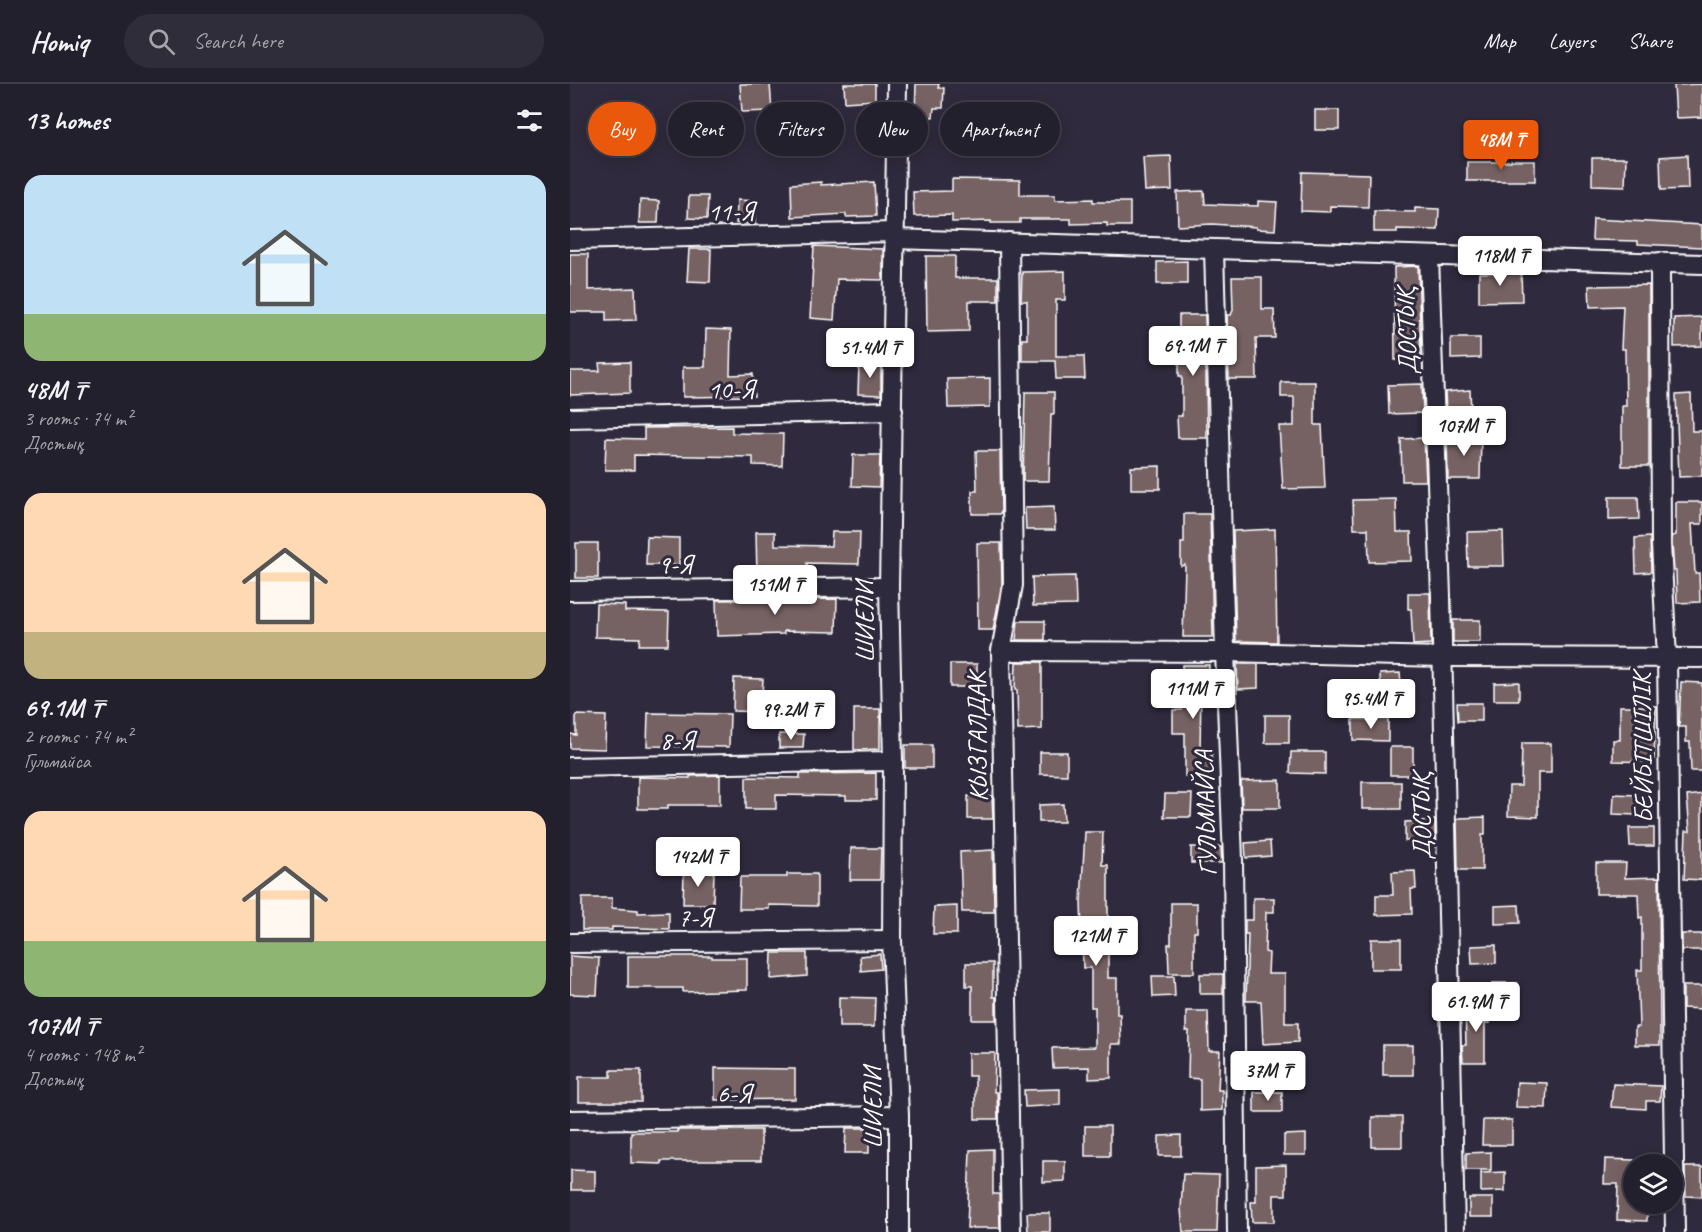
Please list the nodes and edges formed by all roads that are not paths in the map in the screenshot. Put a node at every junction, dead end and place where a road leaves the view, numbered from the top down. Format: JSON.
{"nodes":[{"id":1,"x":897,"y":84,"type":"edge"},
{"id":2,"x":893,"y":236,"type":"junction"},
{"id":3,"x":570,"y":240,"type":"edge"},
{"id":4,"x":1009,"y":242,"type":"junction"},
{"id":5,"x":1214,"y":249,"type":"junction"},
{"id":6,"x":1429,"y":256,"type":"junction"},
{"id":7,"x":1660,"y":262,"type":"junction"},
{"id":8,"x":1702,"y":264,"type":"edge"},
{"id":9,"x":893,"y":411,"type":"junction"},
{"id":10,"x":570,"y":418,"type":"edge"},
{"id":11,"x":889,"y":587,"type":"junction"},
{"id":12,"x":570,"y":591,"type":"edge"},
{"id":13,"x":1001,"y":651,"type":"junction"},
{"id":14,"x":1225,"y":652,"type":"junction"},
{"id":15,"x":1443,"y":657,"type":"junction"},
{"id":16,"x":1666,"y":658,"type":"junction"},
{"id":17,"x":1702,"y":658,"type":"edge"},
{"id":18,"x":892,"y":761,"type":"junction"},
{"id":19,"x":570,"y":767,"type":"edge"},
{"id":20,"x":892,"y":940,"type":"junction"},
{"id":21,"x":570,"y":943,"type":"edge"},
{"id":22,"x":899,"y":1116,"type":"junction"},
{"id":23,"x":570,"y":1120,"type":"edge"},
{"id":24,"x":899,"y":1232,"type":"edge"},
{"id":25,"x":1011,"y":1232,"type":"edge"},
{"id":26,"x":1237,"y":1232,"type":"edge"},
{"id":27,"x":1455,"y":1232,"type":"edge"},
{"id":28,"x":1675,"y":1232,"type":"edge"}],
"edges":[{"from":1,"to":2,"type":"street","name":"ШИЕЛИ"},
{"from":2,"to":3,"type":"street","name":"11-Я"},
{"from":2,"to":4,"type":"street","name":"11-Я"},
{"from":2,"to":9,"type":"street","name":"ШИЕЛИ"},
{"from":4,"to":5,"type":"street","name":"11-Я"},
{"from":4,"to":13,"type":"street","name":"КЫЗГАЛДАК"},
{"from":5,"to":6,"type":"street","name":"11-Я"},
{"from":5,"to":14,"type":"street","name":"ГУЛЬМАЙСА"},
{"from":6,"to":7,"type":"street","name":"11-Я"},
{"from":6,"to":15,"type":"street","name":"ДОСТЫҚ"},
{"from":7,"to":8,"type":"street","name":"11-Я"},
{"from":7,"to":16,"type":"street","name":"БЕЙБІТШІЛІК"},
{"from":9,"to":10,"type":"street","name":"10-Я"},
{"from":9,"to":11,"type":"street","name":"ШИЕЛИ"},
{"from":11,"to":12,"type":"street","name":"9-Я"},
{"from":11,"to":18,"type":"street","name":"ШИЕЛИ"},
{"from":13,"to":14,"type":"street"},
{"from":13,"to":25,"type":"street","name":"КЫЗГАЛДАК"},
{"from":14,"to":15,"type":"street"},
{"from":14,"to":26,"type":"street","name":"ГУЛЬМАЙСА"},
{"from":15,"to":16,"type":"street"},
{"from":15,"to":27,"type":"street","name":"ДОСТЫҚ"},
{"from":16,"to":17,"type":"street"},
{"from":16,"to":28,"type":"street","name":"БЕЙБІТШІЛІК"},
{"from":18,"to":19,"type":"street","name":"8-Я"},
{"from":18,"to":20,"type":"street","name":"ШИЕЛИ"},
{"from":20,"to":21,"type":"street","name":"7-Я"},
{"from":20,"to":22,"type":"street","name":"ШИЕЛИ"},
{"from":22,"to":23,"type":"street","name":"6-Я"},
{"from":22,"to":24,"type":"street","name":"ШИЕЛИ"}]}
